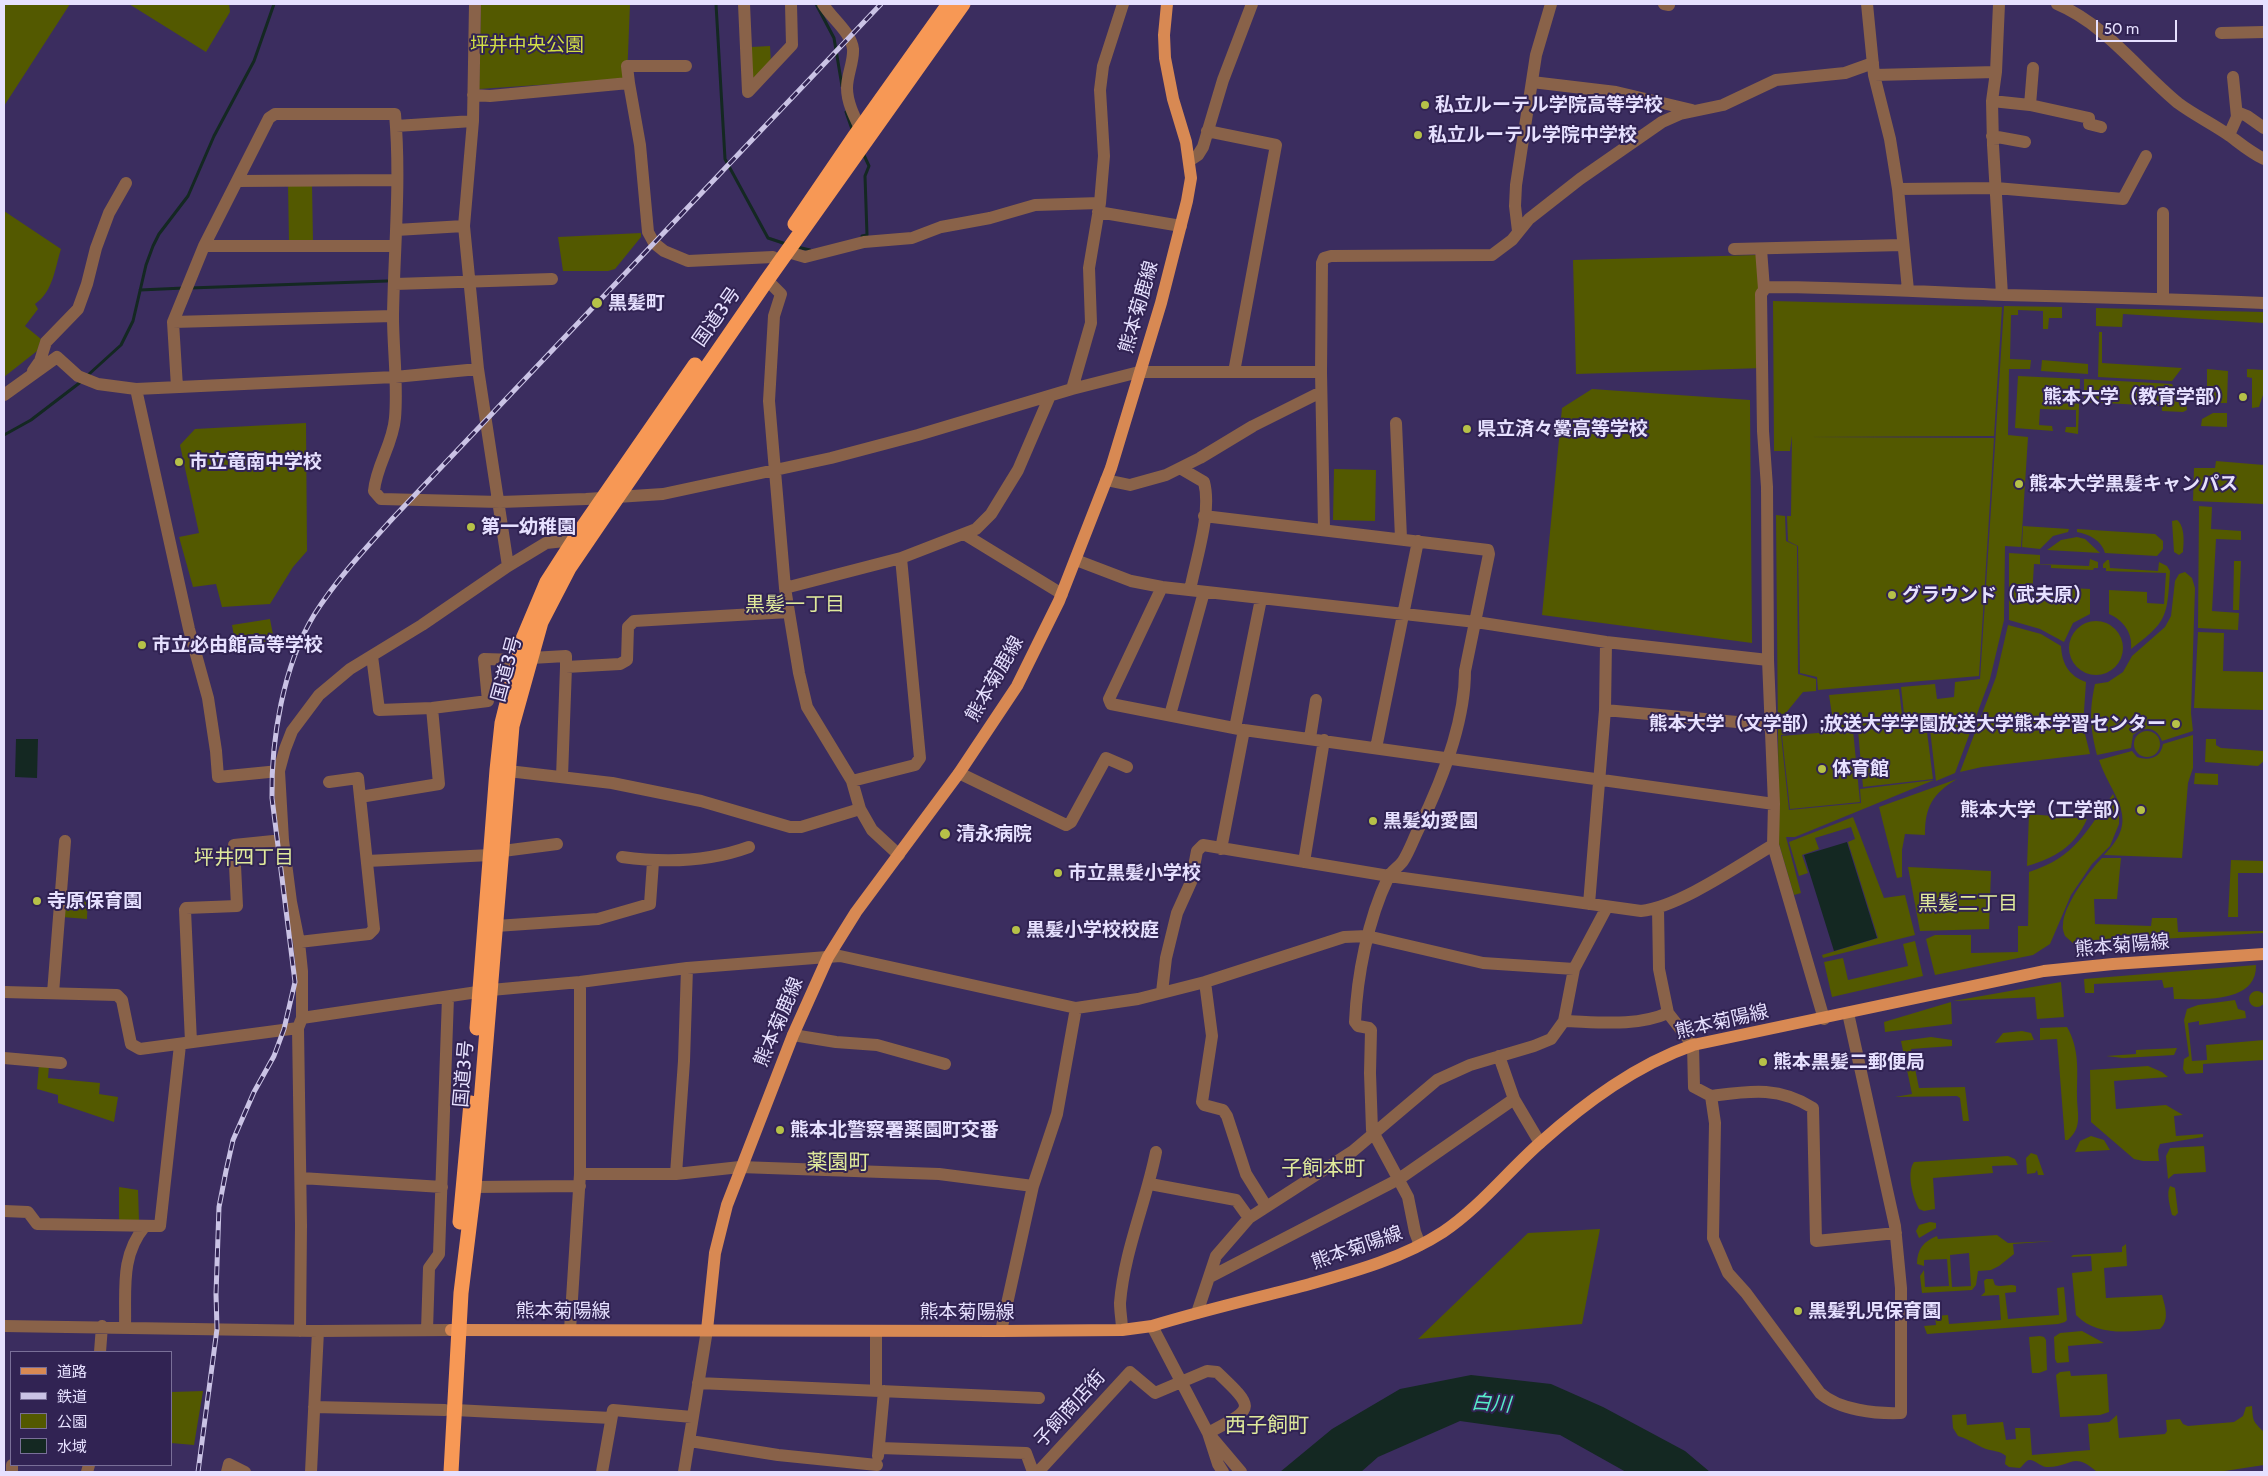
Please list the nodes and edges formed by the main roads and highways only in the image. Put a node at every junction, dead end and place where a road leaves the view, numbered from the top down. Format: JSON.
{"nodes":[{"id":1,"x":949,"y":4,"type":"edge"},
{"id":2,"x":963,"y":4,"type":"edge"},
{"id":3,"x":1167,"y":4,"type":"edge"},
{"id":4,"x":611,"y":497,"type":"junction"},
{"id":5,"x":524,"y":659,"type":"junction"},
{"id":6,"x":497,"y":853,"type":"junction"},
{"id":7,"x":2264,"y":954,"type":"edge"},
{"id":8,"x":486,"y":992,"type":"junction"},
{"id":9,"x":456,"y":1330,"type":"junction"},
{"id":10,"x":706,"y":1330,"type":"junction"},
{"id":11,"x":450,"y":1410,"type":"junction"},
{"id":12,"x":442,"y":1472,"type":"edge"},
{"id":13,"x":451,"y":1472,"type":"edge"}],
"edges":[{"from":1,"to":4,"type":"highway","name":"国道3号"},
{"from":2,"to":4,"type":"highway","name":"国道3号"},
{"from":3,"to":10,"type":"main road","name":"熊本菊鹿線"},
{"from":4,"to":5,"type":"highway","name":"国道3号"},
{"from":4,"to":5,"type":"highway","name":"国道3号"},
{"from":5,"to":6,"type":"highway","name":"国道3号"},
{"from":5,"to":6,"type":"highway","name":"国道3号"},
{"from":6,"to":8,"type":"highway","name":"国道3号"},
{"from":6,"to":8,"type":"highway","name":"国道3号"},
{"from":7,"to":10,"type":"main road","name":"熊本菊陽線"},
{"from":8,"to":9,"type":"highway","name":"国道3号"},
{"from":8,"to":9,"type":"highway","name":"国道3号"},
{"from":9,"to":10,"type":"main road","name":"熊本菊陽線"},
{"from":9,"to":11,"type":"highway","name":"国道3号"},
{"from":11,"to":12,"type":"highway","name":"国道3号"},
{"from":11,"to":13,"type":"highway","name":"国道3号"}]}
